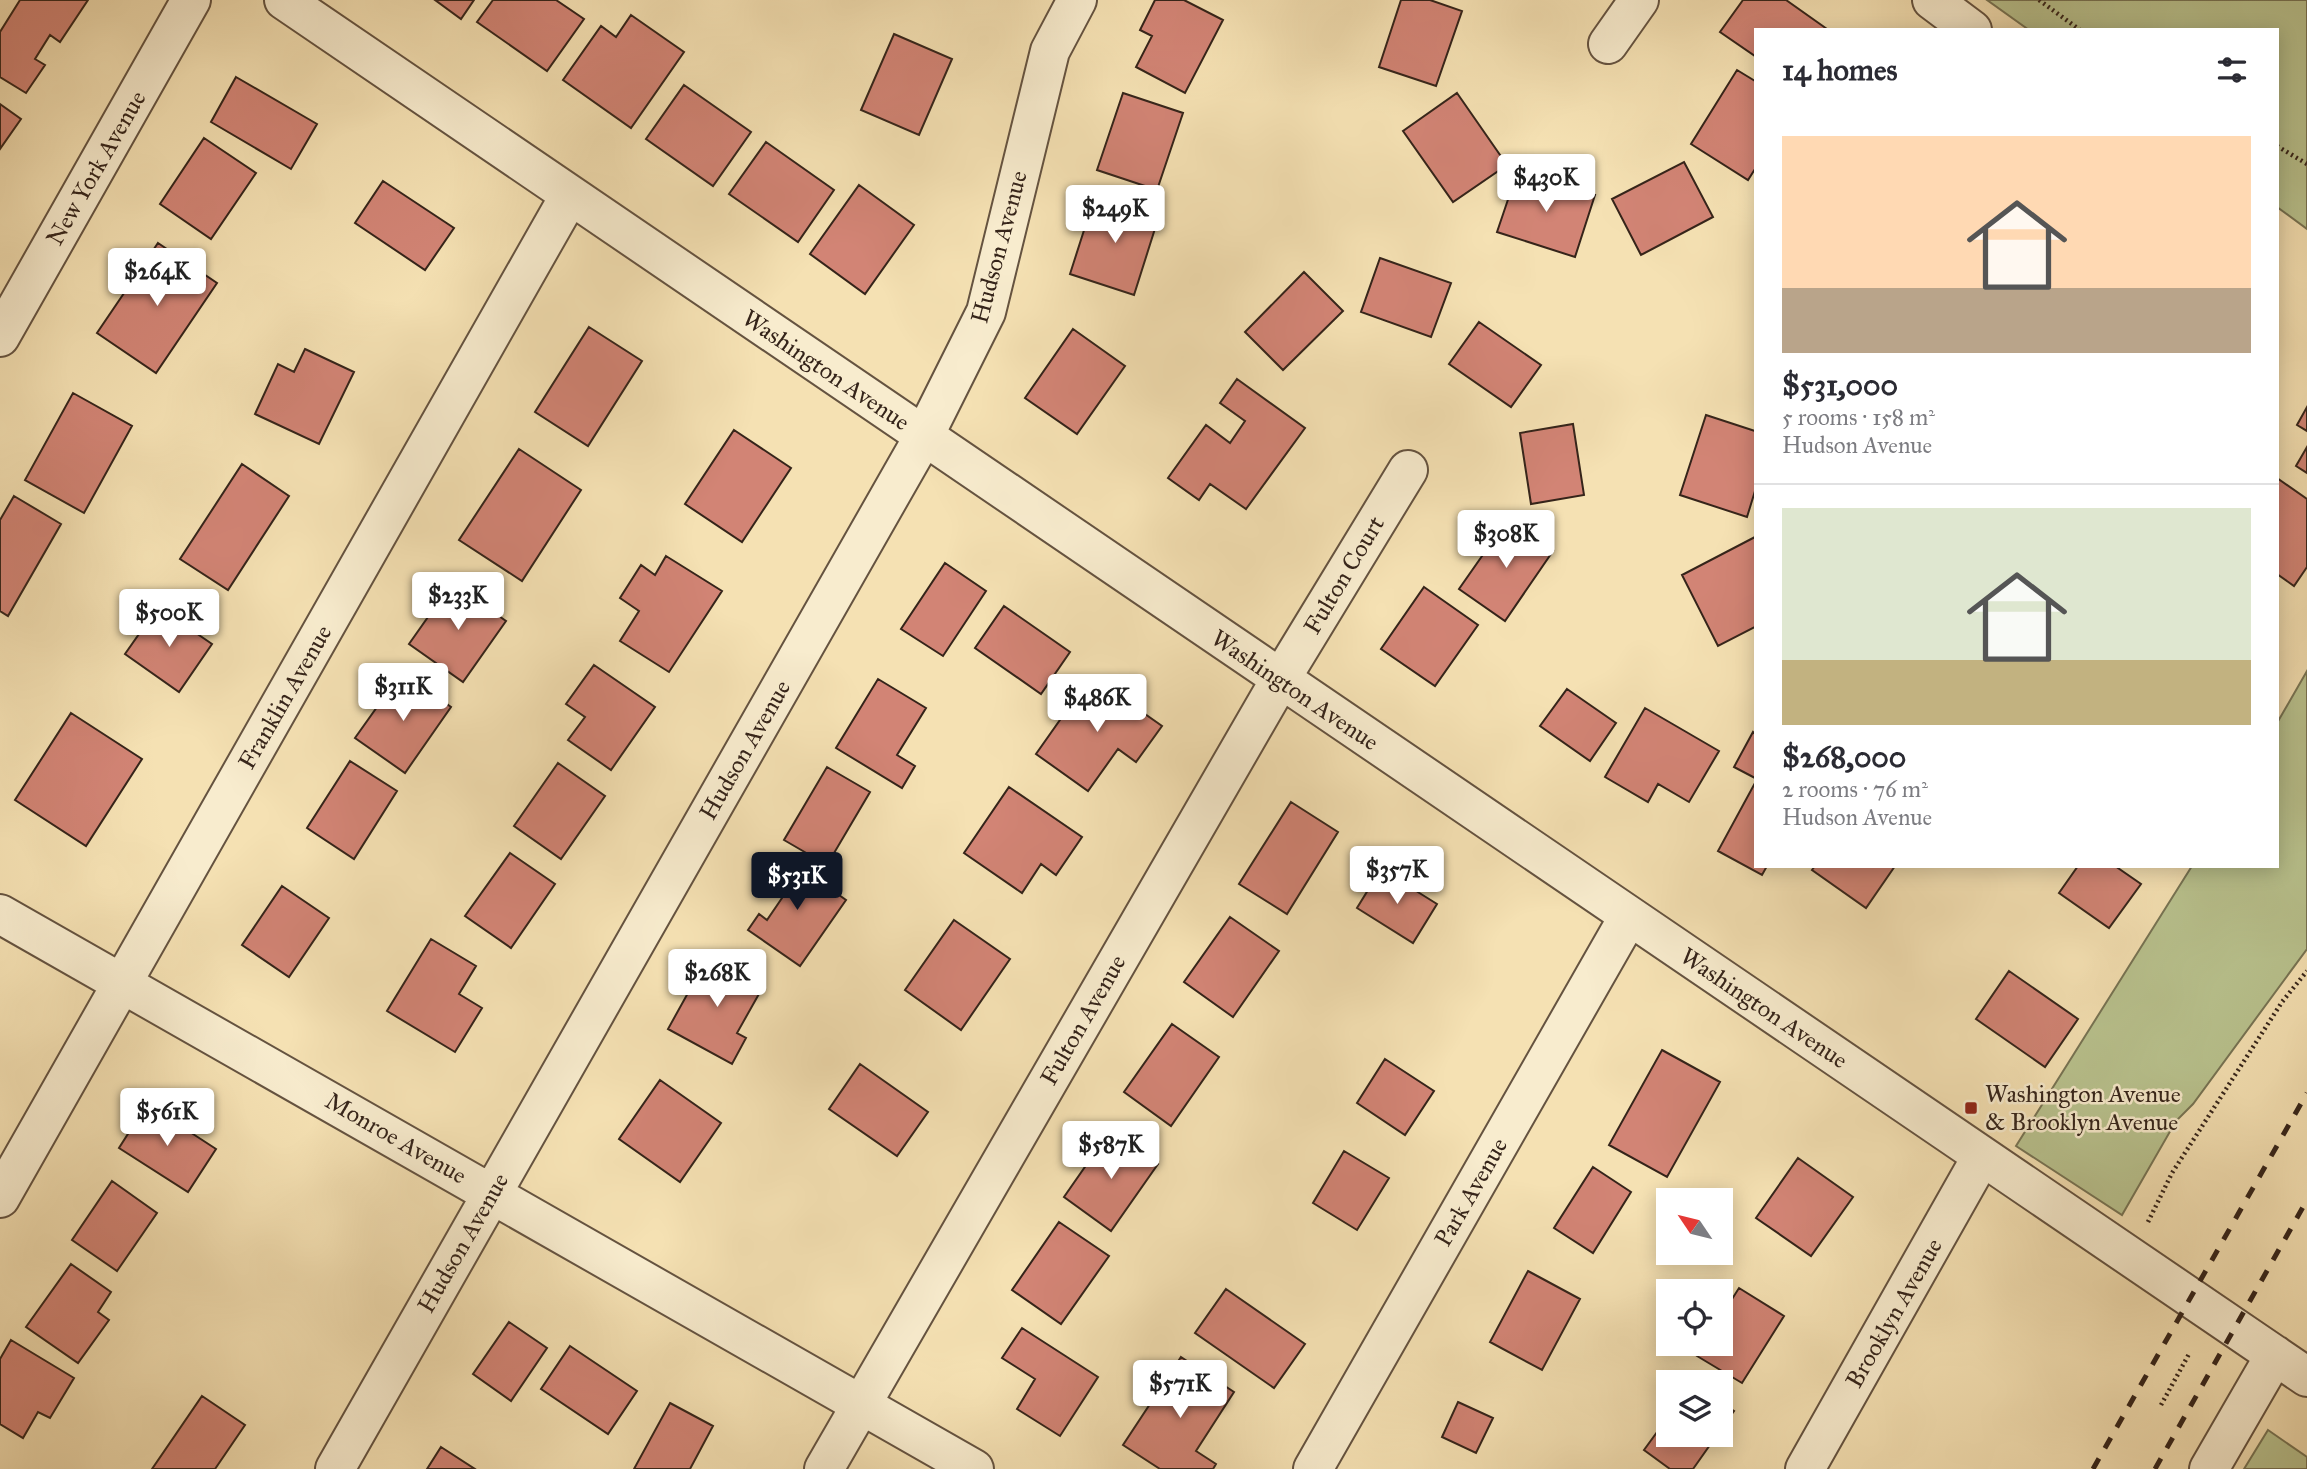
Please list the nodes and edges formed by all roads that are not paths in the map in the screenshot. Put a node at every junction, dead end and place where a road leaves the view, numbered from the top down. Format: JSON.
{"nodes":[{"id":1,"x":191,"y":0,"type":"edge"},
{"id":2,"x":284,"y":0,"type":"edge"},
{"id":3,"x":1077,"y":0,"type":"edge"},
{"id":4,"x":1639,"y":0,"type":"edge"},
{"id":5,"x":1932,"y":0,"type":"edge"},
{"id":6,"x":1969,"y":28,"type":"edge"},
{"id":7,"x":1608,"y":44,"type":"dead end"},
{"id":8,"x":570,"y":195,"type":"junction"},
{"id":9,"x":0,"y":337,"type":"edge"},
{"id":10,"x":924,"y":436,"type":"junction"},
{"id":11,"x":1408,"y":470,"type":"dead end"},
{"id":12,"x":1279,"y":680,"type":"junction"},
{"id":13,"x":0,"y":914,"type":"edge"},
{"id":14,"x":1629,"y":916,"type":"junction"},
{"id":15,"x":122,"y":983,"type":"junction"},
{"id":16,"x":1982,"y":1156,"type":"junction"},
{"id":17,"x":492,"y":1193,"type":"junction"},
{"id":18,"x":0,"y":1198,"type":"edge"},
{"id":19,"x":2274,"y":1355,"type":"junction"},
{"id":20,"x":2307,"y":1377,"type":"edge"},
{"id":21,"x":860,"y":1405,"type":"junction"},
{"id":22,"x":335,"y":1469,"type":"edge"},
{"id":23,"x":824,"y":1469,"type":"edge"},
{"id":24,"x":974,"y":1469,"type":"edge"},
{"id":25,"x":1313,"y":1469,"type":"edge"},
{"id":26,"x":1805,"y":1469,"type":"edge"},
{"id":27,"x":2209,"y":1469,"type":"edge"}],
"edges":[{"from":1,"to":9,"type":"street","name":"New York Avenue"},
{"from":2,"to":8,"type":"street","name":"Washington Avenue"},
{"from":3,"to":10,"type":"street","name":"Hudson Avenue"},
{"from":4,"to":7,"type":"street"},
{"from":5,"to":6,"type":"street"},
{"from":8,"to":10,"type":"street","name":"Washington Avenue"},
{"from":8,"to":15,"type":"street","name":"Franklin Avenue"},
{"from":10,"to":12,"type":"street","name":"Washington Avenue"},
{"from":10,"to":17,"type":"street","name":"Hudson Avenue"},
{"from":11,"to":12,"type":"street","name":"Fulton Court"},
{"from":12,"to":14,"type":"street","name":"Washington Avenue"},
{"from":12,"to":21,"type":"street","name":"Fulton Avenue"},
{"from":13,"to":15,"type":"street","name":"Monroe Avenue"},
{"from":14,"to":16,"type":"street","name":"Washington Avenue"},
{"from":14,"to":25,"type":"street","name":"Park Avenue"},
{"from":15,"to":17,"type":"street","name":"Monroe Avenue"},
{"from":15,"to":18,"type":"street","name":"Franklin Avenue"},
{"from":16,"to":19,"type":"street","name":"Washington Avenue"},
{"from":16,"to":26,"type":"street","name":"Brooklyn Avenue"},
{"from":17,"to":21,"type":"street","name":"Monroe Avenue"},
{"from":17,"to":22,"type":"street","name":"Hudson Avenue"},
{"from":19,"to":20,"type":"street","name":"Washington Avenue"},
{"from":19,"to":27,"type":"street"},
{"from":21,"to":23,"type":"street","name":"Fulton Avenue"},
{"from":21,"to":24,"type":"street","name":"Monroe Avenue"}]}
